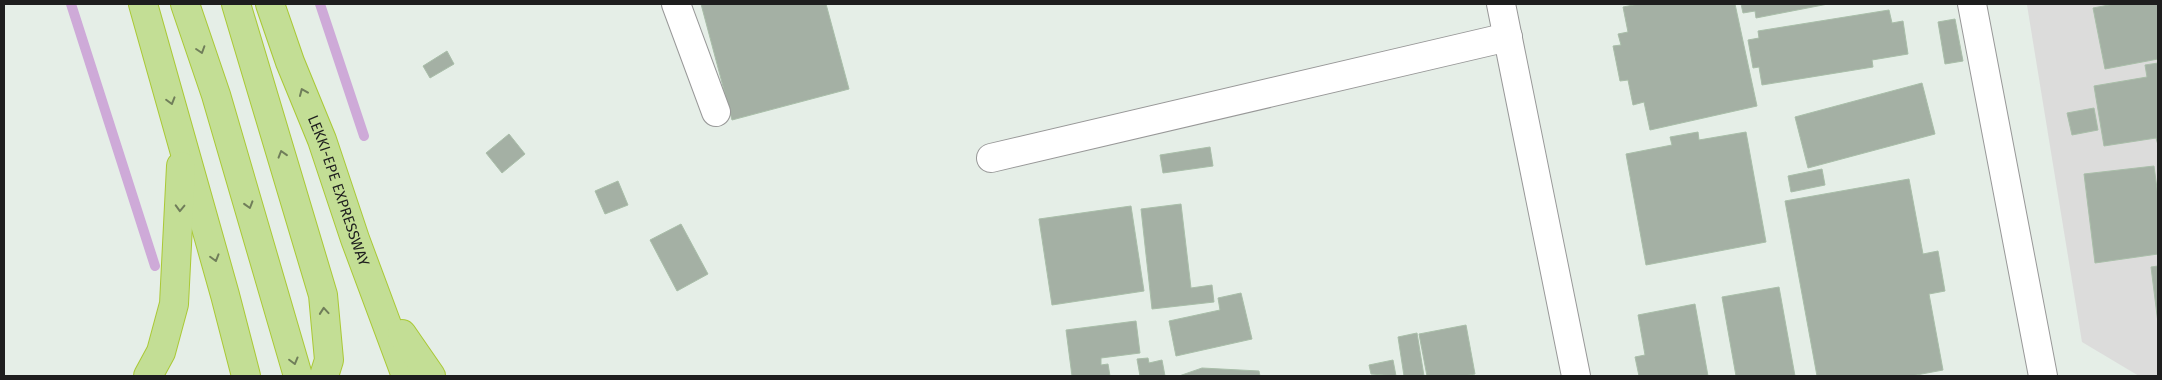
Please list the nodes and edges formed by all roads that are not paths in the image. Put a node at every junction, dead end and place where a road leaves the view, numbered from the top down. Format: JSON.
{"nodes":[{"id":1,"x":143,"y":4,"type":"edge"},
{"id":2,"x":185,"y":4,"type":"edge"},
{"id":3,"x":236,"y":4,"type":"edge"},
{"id":4,"x":270,"y":4,"type":"edge"},
{"id":5,"x":676,"y":4,"type":"edge"},
{"id":6,"x":1502,"y":4,"type":"edge"},
{"id":7,"x":1972,"y":4,"type":"edge"},
{"id":8,"x":1508,"y":37,"type":"junction"},
{"id":9,"x":716,"y":112,"type":"dead end"},
{"id":10,"x":182,"y":142,"type":"junction"},
{"id":11,"x":991,"y":158,"type":"dead end"},
{"id":12,"x":380,"y":302,"type":"junction"},
{"id":13,"x":148,"y":376,"type":"edge"},
{"id":14,"x":246,"y":376,"type":"edge"},
{"id":15,"x":298,"y":376,"type":"edge"},
{"id":16,"x":324,"y":376,"type":"edge"},
{"id":17,"x":406,"y":376,"type":"edge"},
{"id":18,"x":431,"y":376,"type":"edge"},
{"id":19,"x":1576,"y":376,"type":"edge"},
{"id":20,"x":2043,"y":376,"type":"edge"}],
"edges":[{"from":1,"to":10,"type":"highway","one_way":true},
{"from":2,"to":15,"type":"highway","one_way":true},
{"from":16,"to":3,"type":"highway","one_way":true},
{"from":12,"to":4,"type":"highway","name":"LEKKI-EPE EXPRESSWAY","one_way":true},
{"from":5,"to":9,"type":"street"},
{"from":6,"to":8,"type":"street"},
{"from":7,"to":20,"type":"street"},
{"from":8,"to":11,"type":"street"},
{"from":8,"to":19,"type":"street"},
{"from":10,"to":13,"type":"highway","one_way":true},
{"from":10,"to":14,"type":"highway","one_way":true},
{"from":12,"to":17,"type":"highway","name":"LEKKI-EPE EXPRESSWAY"},
{"from":12,"to":18,"type":"highway"}]}
